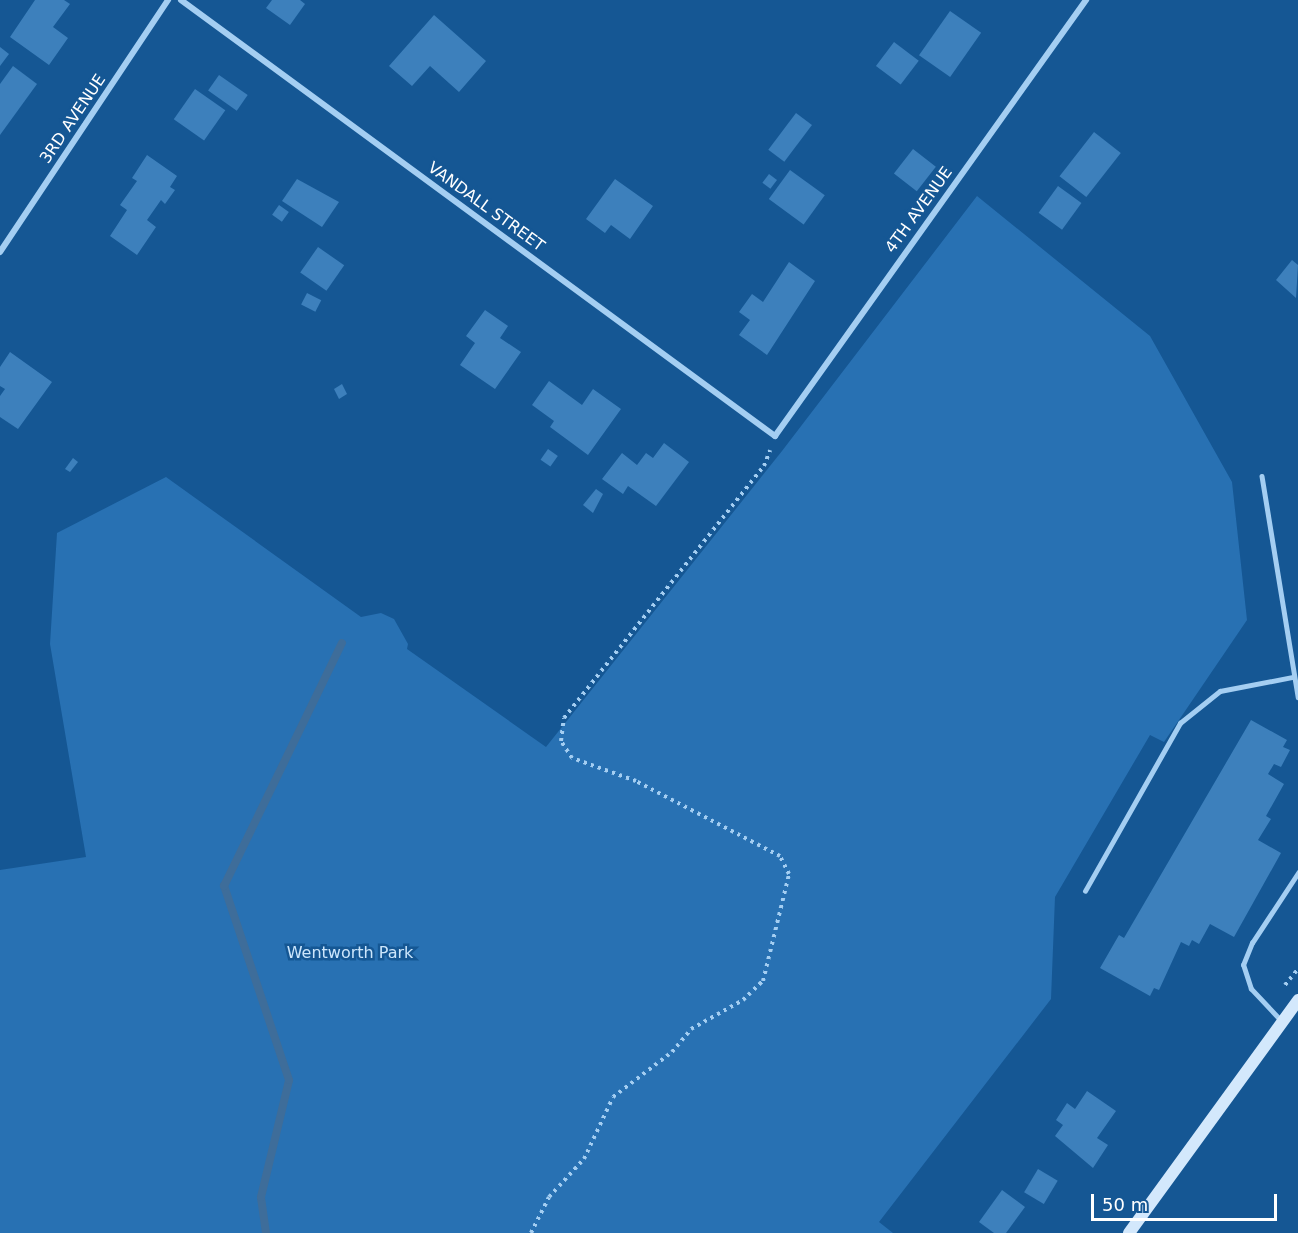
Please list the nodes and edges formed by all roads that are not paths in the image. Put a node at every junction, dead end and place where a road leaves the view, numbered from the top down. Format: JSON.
{"nodes":[{"id":1,"x":168,"y":0,"type":"edge"},
{"id":2,"x":181,"y":0,"type":"edge"},
{"id":3,"x":1086,"y":0,"type":"edge"},
{"id":4,"x":0,"y":252,"type":"edge"},
{"id":5,"x":775,"y":436,"type":"joint"},
{"id":6,"x":1262,"y":476,"type":"dead end"},
{"id":7,"x":1293,"y":677,"type":"junction"},
{"id":8,"x":1298,"y":697,"type":"edge"},
{"id":9,"x":1298,"y":873,"type":"edge"},
{"id":10,"x":1085,"y":891,"type":"dead end"},
{"id":11,"x":1298,"y":1000,"type":"edge"},
{"id":12,"x":1282,"y":1022,"type":"junction"},
{"id":13,"x":1129,"y":1233,"type":"edge"}],
"edges":[{"from":1,"to":4,"type":"street","name":"3RD AVENUE"},
{"from":2,"to":5,"type":"street","name":"VANDALL STREET"},
{"from":3,"to":5,"type":"street","name":"4TH AVENUE"},
{"from":6,"to":7,"type":"lane"},
{"from":7,"to":8,"type":"lane"},
{"from":7,"to":10,"type":"lane"},
{"from":9,"to":12,"type":"lane"},
{"from":11,"to":12,"type":"street"},
{"from":12,"to":13,"type":"street"}]}
